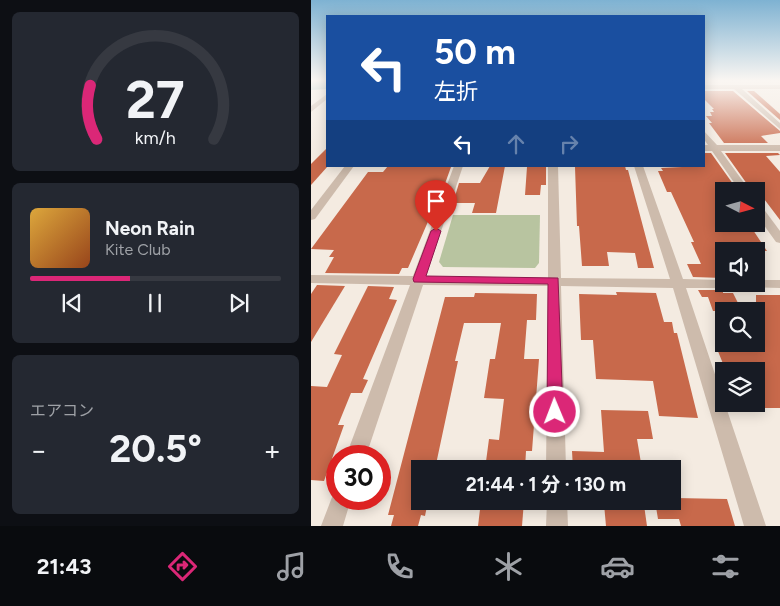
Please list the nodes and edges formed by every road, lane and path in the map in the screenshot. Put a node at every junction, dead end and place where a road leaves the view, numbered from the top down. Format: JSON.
{"nodes":[{"id":1,"x":756,"y":106,"type":"edge"},
{"id":2,"x":780,"y":127,"type":"edge"},
{"id":3,"x":705,"y":135,"type":"edge"},
{"id":4,"x":705,"y":148,"type":"edge"},
{"id":5,"x":715,"y":148,"type":"junction"},
{"id":6,"x":780,"y":148,"type":"edge"},
{"id":7,"x":349,"y":167,"type":"edge"},
{"id":8,"x":459,"y":167,"type":"edge"},
{"id":9,"x":553,"y":167,"type":"edge"},
{"id":10,"x":638,"y":167,"type":"edge"},
{"id":11,"x":739,"y":182,"type":"edge"},
{"id":12,"x":311,"y":217,"type":"edge"},
{"id":13,"x":765,"y":219,"type":"edge"},
{"id":14,"x":780,"y":240,"type":"edge"},
{"id":15,"x":311,"y":279,"type":"edge"},
{"id":16,"x":419,"y":279,"type":"junction"},
{"id":17,"x":554,"y":280,"type":"junction"},
{"id":18,"x":678,"y":283,"type":"junction"},
{"id":19,"x":715,"y":284,"type":"edge"},
{"id":20,"x":765,"y":284,"type":"edge"},
{"id":21,"x":780,"y":284,"type":"edge"},
{"id":22,"x":360,"y":445,"type":"edge"},
{"id":23,"x":556,"y":460,"type":"edge"},
{"id":24,"x":337,"y":510,"type":"edge"},
{"id":25,"x":557,"y":510,"type":"edge"},
{"id":26,"x":332,"y":526,"type":"edge"},
{"id":27,"x":557,"y":526,"type":"edge"},
{"id":28,"x":755,"y":526,"type":"edge"}],
"edges":[{"from":1,"to":2,"type":"street"},
{"from":3,"to":5,"type":"street"},
{"from":4,"to":5,"type":"street"},
{"from":5,"to":6,"type":"street"},
{"from":5,"to":11,"type":"street"},
{"from":7,"to":12,"type":"street"},
{"from":8,"to":16,"type":"street"},
{"from":9,"to":17,"type":"street"},
{"from":10,"to":18,"type":"street"},
{"from":13,"to":14,"type":"street"},
{"from":15,"to":16,"type":"street"},
{"from":16,"to":17,"type":"street"},
{"from":16,"to":22,"type":"street"},
{"from":17,"to":18,"type":"street"},
{"from":17,"to":23,"type":"street"},
{"from":18,"to":19,"type":"street"},
{"from":18,"to":28,"type":"street"},
{"from":20,"to":21,"type":"street"},
{"from":24,"to":26,"type":"street"},
{"from":25,"to":27,"type":"street"}]}
